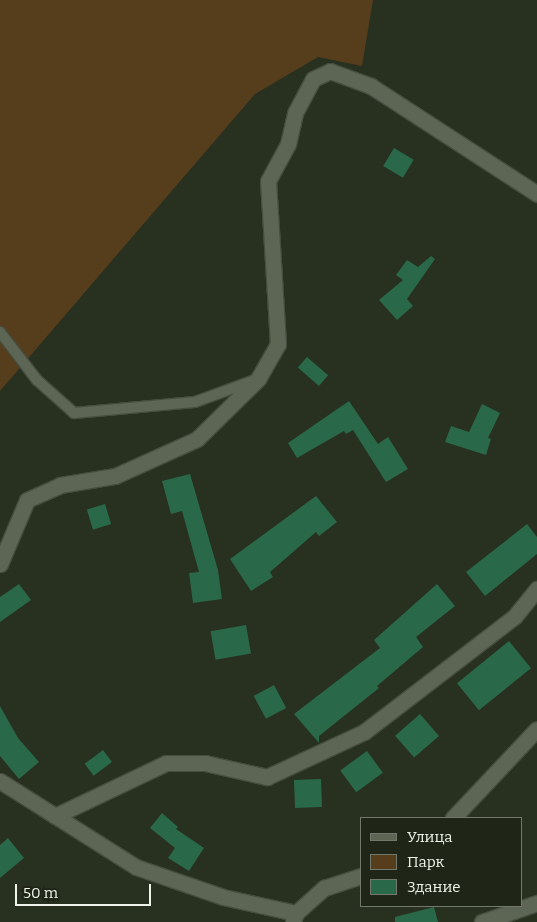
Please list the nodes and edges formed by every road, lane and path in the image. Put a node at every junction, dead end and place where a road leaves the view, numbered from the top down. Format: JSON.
{"nodes":[{"id":1,"x":537,"y":194,"type":"edge"},
{"id":2,"x":0,"y":332,"type":"edge"},
{"id":3,"x":258,"y":379,"type":"junction"},
{"id":4,"x":0,"y":564,"type":"edge"},
{"id":5,"x":537,"y":589,"type":"edge"},
{"id":6,"x":537,"y":729,"type":"edge"},
{"id":7,"x":0,"y":781,"type":"edge"},
{"id":8,"x":56,"y":816,"type":"junction"},
{"id":9,"x":454,"y":817,"type":"edge"},
{"id":10,"x":360,"y":876,"type":"edge"},
{"id":11,"x":537,"y":903,"type":"edge"},
{"id":12,"x":294,"y":918,"type":"edge"},
{"id":13,"x":482,"y":922,"type":"edge"}],
"edges":[{"from":1,"to":3,"type":"street"},
{"from":2,"to":3,"type":"lane"},
{"from":3,"to":4,"type":"street"},
{"from":5,"to":8,"type":"street"},
{"from":6,"to":9,"type":"street"},
{"from":7,"to":8,"type":"street"},
{"from":8,"to":12,"type":"street"},
{"from":10,"to":12,"type":"street"},
{"from":11,"to":13,"type":"street"}]}
